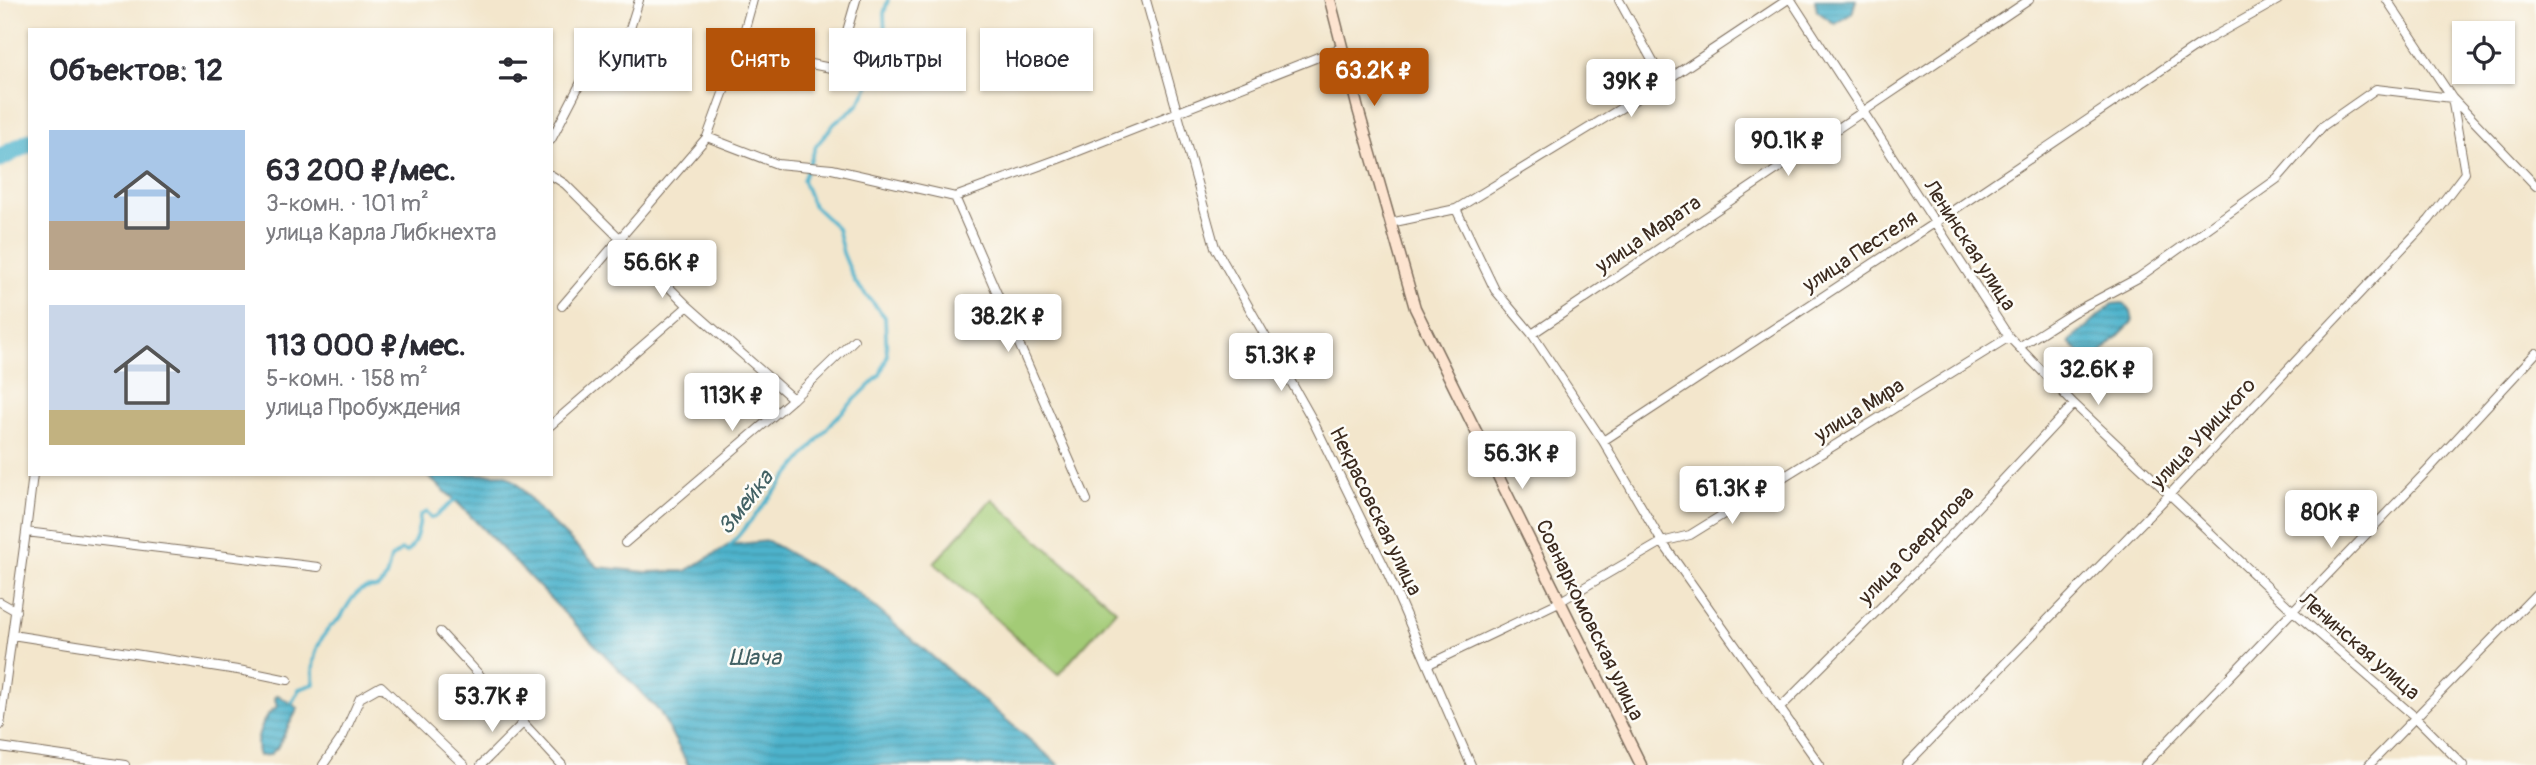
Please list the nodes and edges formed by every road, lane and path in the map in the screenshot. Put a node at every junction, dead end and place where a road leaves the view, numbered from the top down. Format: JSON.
{"nodes":[{"id":1,"x":639,"y":0,"type":"edge"},
{"id":2,"x":753,"y":0,"type":"edge"},
{"id":3,"x":856,"y":0,"type":"edge"},
{"id":4,"x":1146,"y":0,"type":"edge"},
{"id":5,"x":1330,"y":0,"type":"edge"},
{"id":6,"x":1619,"y":0,"type":"edge"},
{"id":7,"x":1789,"y":0,"type":"edge"},
{"id":8,"x":2029,"y":0,"type":"edge"},
{"id":9,"x":2278,"y":0,"type":"edge"},
{"id":10,"x":2386,"y":0,"type":"edge"},
{"id":11,"x":745,"y":28,"type":"edge"},
{"id":12,"x":1341,"y":48,"type":"junction"},
{"id":13,"x":815,"y":65,"type":"edge"},
{"id":14,"x":1664,"y":82,"type":"junction"},
{"id":15,"x":724,"y":91,"type":"edge"},
{"id":16,"x":2452,"y":98,"type":"junction"},
{"id":17,"x":1861,"y":111,"type":"junction"},
{"id":18,"x":1177,"y":112,"type":"junction"},
{"id":19,"x":553,"y":136,"type":"edge"},
{"id":20,"x":707,"y":138,"type":"junction"},
{"id":21,"x":553,"y":176,"type":"edge"},
{"id":22,"x":2536,"y":186,"type":"edge"},
{"id":23,"x":954,"y":197,"type":"junction"},
{"id":24,"x":1455,"y":209,"type":"junction"},
{"id":25,"x":1936,"y":222,"type":"junction"},
{"id":26,"x":1390,"y":223,"type":"junction"},
{"id":27,"x":621,"y":239,"type":"junction"},
{"id":28,"x":562,"y":306,"type":"dead end"},
{"id":29,"x":688,"y":306,"type":"junction"},
{"id":30,"x":1532,"y":334,"type":"junction"},
{"id":31,"x":2009,"y":337,"type":"junction"},
{"id":32,"x":854,"y":340,"type":"dead end"},
{"id":33,"x":2019,"y":348,"type":"junction"},
{"id":34,"x":2536,"y":353,"type":"edge"},
{"id":35,"x":793,"y":399,"type":"junction"},
{"id":36,"x":2074,"y":404,"type":"junction"},
{"id":37,"x":553,"y":423,"type":"edge"},
{"id":38,"x":1603,"y":441,"type":"junction"},
{"id":39,"x":33,"y":476,"type":"edge"},
{"id":40,"x":2170,"y":494,"type":"junction"},
{"id":41,"x":1087,"y":500,"type":"dead end"},
{"id":42,"x":26,"y":532,"type":"junction"},
{"id":43,"x":1662,"y":542,"type":"junction"},
{"id":44,"x":625,"y":543,"type":"dead end"},
{"id":45,"x":318,"y":567,"type":"dead end"},
{"id":46,"x":2536,"y":594,"type":"edge"},
{"id":47,"x":0,"y":602,"type":"edge"},
{"id":48,"x":1559,"y":602,"type":"junction"},
{"id":49,"x":16,"y":611,"type":"junction"},
{"id":50,"x":2293,"y":611,"type":"junction"},
{"id":51,"x":440,"y":632,"type":"dead end"},
{"id":52,"x":12,"y":635,"type":"junction"},
{"id":53,"x":1429,"y":664,"type":"junction"},
{"id":54,"x":288,"y":680,"type":"dead end"},
{"id":55,"x":1781,"y":707,"type":"junction"},
{"id":56,"x":2415,"y":717,"type":"junction"},
{"id":57,"x":523,"y":723,"type":"junction"},
{"id":58,"x":0,"y":725,"type":"edge"},
{"id":59,"x":0,"y":747,"type":"edge"},
{"id":60,"x":125,"y":765,"type":"edge"},
{"id":61,"x":323,"y":765,"type":"edge"},
{"id":62,"x":464,"y":765,"type":"edge"},
{"id":63,"x":481,"y":765,"type":"edge"},
{"id":64,"x":562,"y":765,"type":"edge"},
{"id":65,"x":1471,"y":765,"type":"edge"},
{"id":66,"x":1641,"y":765,"type":"edge"},
{"id":67,"x":1820,"y":765,"type":"edge"},
{"id":68,"x":1906,"y":765,"type":"edge"},
{"id":69,"x":2145,"y":765,"type":"edge"},
{"id":70,"x":2369,"y":765,"type":"edge"},
{"id":71,"x":2463,"y":765,"type":"edge"}],
"edges":[{"from":1,"to":19,"type":"street"},
{"from":2,"to":11,"type":"street"},
{"from":3,"to":13,"type":"street"},
{"from":4,"to":18,"type":"street","name":"Некрасовская улица"},
{"from":5,"to":12,"type":"street","name":"Совнаркомовская улица"},
{"from":6,"to":14,"type":"street"},
{"from":7,"to":14,"type":"street"},
{"from":7,"to":17,"type":"street","name":"Ленинская улица"},
{"from":8,"to":17,"type":"street","name":"улица Марата"},
{"from":9,"to":25,"type":"street","name":"улица Пестеля"},
{"from":10,"to":16,"type":"street"},
{"from":12,"to":18,"type":"street"},
{"from":12,"to":26,"type":"street","name":"Совнаркомовская улица"},
{"from":14,"to":24,"type":"street"},
{"from":15,"to":20,"type":"street"},
{"from":16,"to":22,"type":"street"},
{"from":16,"to":33,"type":"street"},
{"from":16,"to":40,"type":"street","name":"улица Урицкого"},
{"from":17,"to":25,"type":"street","name":"Ленинская улица"},
{"from":17,"to":30,"type":"street","name":"улица Марата"},
{"from":18,"to":23,"type":"street"},
{"from":18,"to":53,"type":"street","name":"Некрасовская улица"},
{"from":20,"to":23,"type":"street"},
{"from":20,"to":27,"type":"street"},
{"from":21,"to":27,"type":"street"},
{"from":23,"to":41,"type":"street"},
{"from":24,"to":26,"type":"street"},
{"from":24,"to":30,"type":"street"},
{"from":25,"to":31,"type":"street","name":"Ленинская улица"},
{"from":25,"to":38,"type":"street","name":"улица Пестеля"},
{"from":26,"to":48,"type":"street","name":"Совнаркомовская улица"},
{"from":27,"to":28,"type":"street"},
{"from":27,"to":29,"type":"street"},
{"from":29,"to":35,"type":"street"},
{"from":29,"to":37,"type":"street"},
{"from":30,"to":38,"type":"street"},
{"from":31,"to":33,"type":"street","name":"Ленинская улица"},
{"from":31,"to":43,"type":"street","name":"улица Мира"},
{"from":32,"to":35,"type":"street"},
{"from":33,"to":36,"type":"street","name":"Ленинская улица"},
{"from":34,"to":50,"type":"street"},
{"from":35,"to":44,"type":"street"},
{"from":36,"to":40,"type":"street","name":"Ленинская улица"},
{"from":36,"to":55,"type":"street","name":"улица Свердлова"},
{"from":38,"to":43,"type":"street"},
{"from":39,"to":42,"type":"street"},
{"from":40,"to":50,"type":"street","name":"Ленинская улица"},
{"from":40,"to":68,"type":"street","name":"улица Урицкого"},
{"from":42,"to":45,"type":"street"},
{"from":42,"to":49,"type":"street"},
{"from":43,"to":48,"type":"street","name":"улица Мира"},
{"from":43,"to":55,"type":"street"},
{"from":46,"to":56,"type":"street"},
{"from":47,"to":49,"type":"street"},
{"from":48,"to":53,"type":"street","name":"улица Мира"},
{"from":48,"to":66,"type":"street","name":"Совнаркомовская улица"},
{"from":49,"to":52,"type":"street"},
{"from":50,"to":56,"type":"street","name":"Ленинская улица"},
{"from":50,"to":69,"type":"street"},
{"from":51,"to":57,"type":"street"},
{"from":52,"to":54,"type":"street"},
{"from":52,"to":58,"type":"street"},
{"from":53,"to":65,"type":"street","name":"Некрасовская улица"},
{"from":55,"to":67,"type":"street"},
{"from":56,"to":70,"type":"street"},
{"from":56,"to":71,"type":"street","name":"Ленинская улица"},
{"from":57,"to":63,"type":"street"},
{"from":57,"to":64,"type":"street"},
{"from":59,"to":60,"type":"street"},
{"from":61,"to":62,"type":"street"}]}
